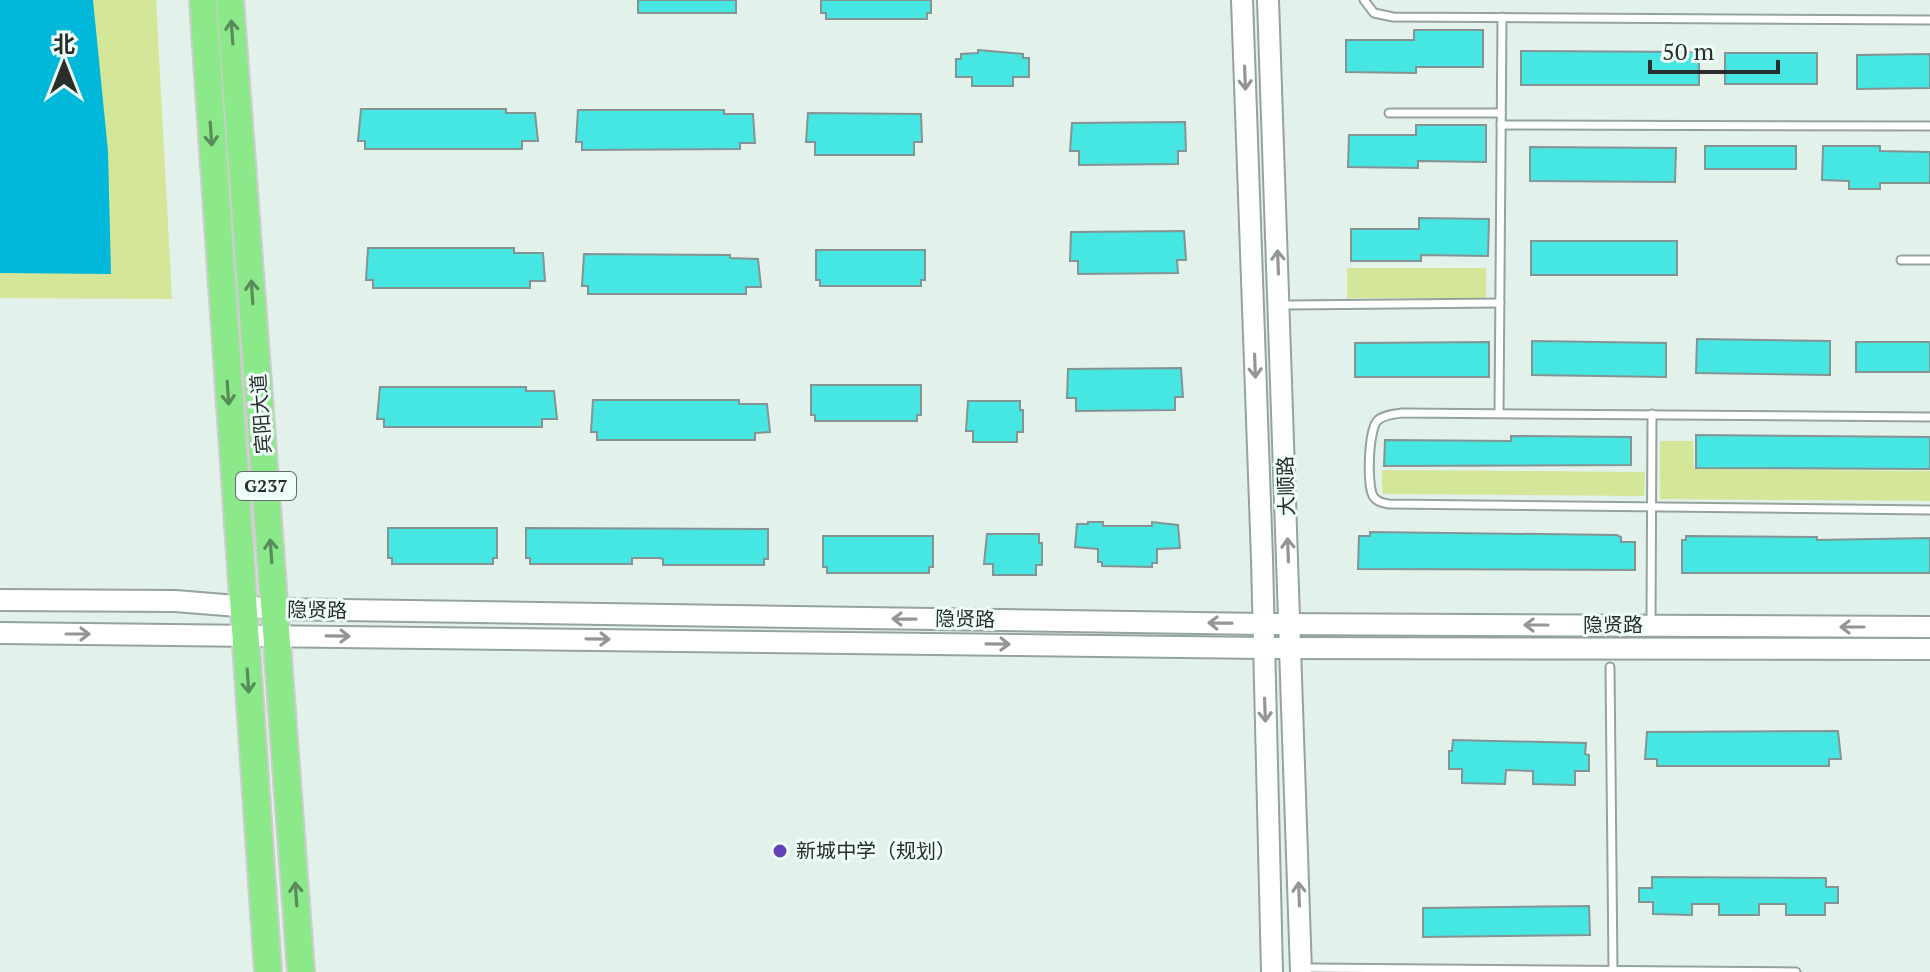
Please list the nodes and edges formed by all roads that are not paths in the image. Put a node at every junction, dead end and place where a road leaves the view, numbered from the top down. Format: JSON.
{"nodes":[{"id":1,"x":203,"y":0,"type":"edge"},
{"id":2,"x":230,"y":0,"type":"edge"},
{"id":3,"x":1242,"y":0,"type":"edge"},
{"id":4,"x":1268,"y":0,"type":"edge"},
{"id":5,"x":1364,"y":0,"type":"edge"},
{"id":6,"x":1502,"y":17,"type":"junction"},
{"id":7,"x":1930,"y":20,"type":"edge"},
{"id":8,"x":1389,"y":113,"type":"dead end"},
{"id":9,"x":1501,"y":113,"type":"junction"},
{"id":10,"x":1501,"y":125,"type":"junction"},
{"id":11,"x":1930,"y":126,"type":"edge"},
{"id":12,"x":1901,"y":260,"type":"dead end"},
{"id":13,"x":1930,"y":260,"type":"edge"},
{"id":14,"x":1500,"y":303,"type":"junction"},
{"id":15,"x":1289,"y":305,"type":"dead end"},
{"id":16,"x":1499,"y":413,"type":"junction"},
{"id":17,"x":1652,"y":414,"type":"junction"},
{"id":18,"x":1930,"y":417,"type":"edge"},
{"id":19,"x":1930,"y":510,"type":"edge"},
{"id":20,"x":0,"y":600,"type":"edge"},
{"id":21,"x":243,"y":608,"type":"junction"},
{"id":22,"x":1651,"y":621,"type":"dead end"},
{"id":23,"x":276,"y":622,"type":"junction"},
{"id":24,"x":1263,"y":624,"type":"junction"},
{"id":25,"x":1291,"y":624,"type":"junction"},
{"id":26,"x":1930,"y":627,"type":"edge"},
{"id":27,"x":0,"y":633,"type":"edge"},
{"id":28,"x":245,"y":635,"type":"junction"},
{"id":29,"x":1264,"y":648,"type":"junction"},
{"id":30,"x":1292,"y":648,"type":"junction"},
{"id":31,"x":1930,"y":649,"type":"edge"},
{"id":32,"x":1610,"y":667,"type":"dead end"},
{"id":33,"x":1306,"y":970,"type":"edge"},
{"id":34,"x":1613,"y":970,"type":"junction"},
{"id":35,"x":1677,"y":971,"type":"edge"},
{"id":36,"x":268,"y":972,"type":"edge"},
{"id":37,"x":301,"y":972,"type":"edge"},
{"id":38,"x":1272,"y":972,"type":"edge"},
{"id":39,"x":1796,"y":972,"type":"edge"}],
"edges":[{"from":1,"to":21,"type":"highway","name":"宾阳大道","number":"G237","one_way":true},
{"from":23,"to":2,"type":"highway","name":"宾阳大道","number":"G237","one_way":true},
{"from":3,"to":24,"type":"street","name":"大顺路","one_way":true},
{"from":25,"to":4,"type":"street","name":"大顺路","one_way":true},
{"from":5,"to":6,"type":"lane"},
{"from":6,"to":7,"type":"lane"},
{"from":6,"to":9,"type":"lane"},
{"from":8,"to":9,"type":"lane"},
{"from":9,"to":10,"type":"lane"},
{"from":10,"to":11,"type":"lane"},
{"from":10,"to":14,"type":"lane"},
{"from":12,"to":13,"type":"lane"},
{"from":14,"to":15,"type":"lane"},
{"from":14,"to":16,"type":"lane"},
{"from":16,"to":17,"type":"lane"},
{"from":16,"to":19,"type":"lane"},
{"from":17,"to":18,"type":"lane"},
{"from":17,"to":22,"type":"lane"},
{"from":20,"to":21,"type":"street","name":"隐贤路"},
{"from":21,"to":23,"type":"street","name":"隐贤路"},
{"from":21,"to":28,"type":"highway","name":"宾阳大道","number":"G237"},
{"from":24,"to":23,"type":"street","name":"隐贤路","one_way":true},
{"from":23,"to":28,"type":"street","name":"隐贤路"},
{"from":23,"to":29,"type":"street","name":"隐贤路","one_way":true},
{"from":37,"to":23,"type":"highway","name":"宾阳大道","number":"G237","one_way":true},
{"from":24,"to":25,"type":"street","name":"隐贤路"},
{"from":24,"to":29,"type":"street","name":"大顺路"},
{"from":26,"to":25,"type":"street","name":"隐贤路","one_way":true},
{"from":25,"to":30,"type":"street","name":"大顺路"},
{"from":27,"to":28,"type":"street","name":"隐贤路","one_way":true},
{"from":28,"to":36,"type":"highway","name":"宾阳大道","number":"G237","one_way":true},
{"from":29,"to":30,"type":"street","name":"隐贤路"},
{"from":29,"to":38,"type":"street","name":"大顺路","one_way":true},
{"from":30,"to":31,"type":"street","name":"隐贤路"},
{"from":33,"to":30,"type":"street","name":"大顺路","one_way":true},
{"from":32,"to":34,"type":"lane"},
{"from":33,"to":34,"type":"lane"},
{"from":34,"to":35,"type":"lane"},
{"from":35,"to":39,"type":"lane"}]}
